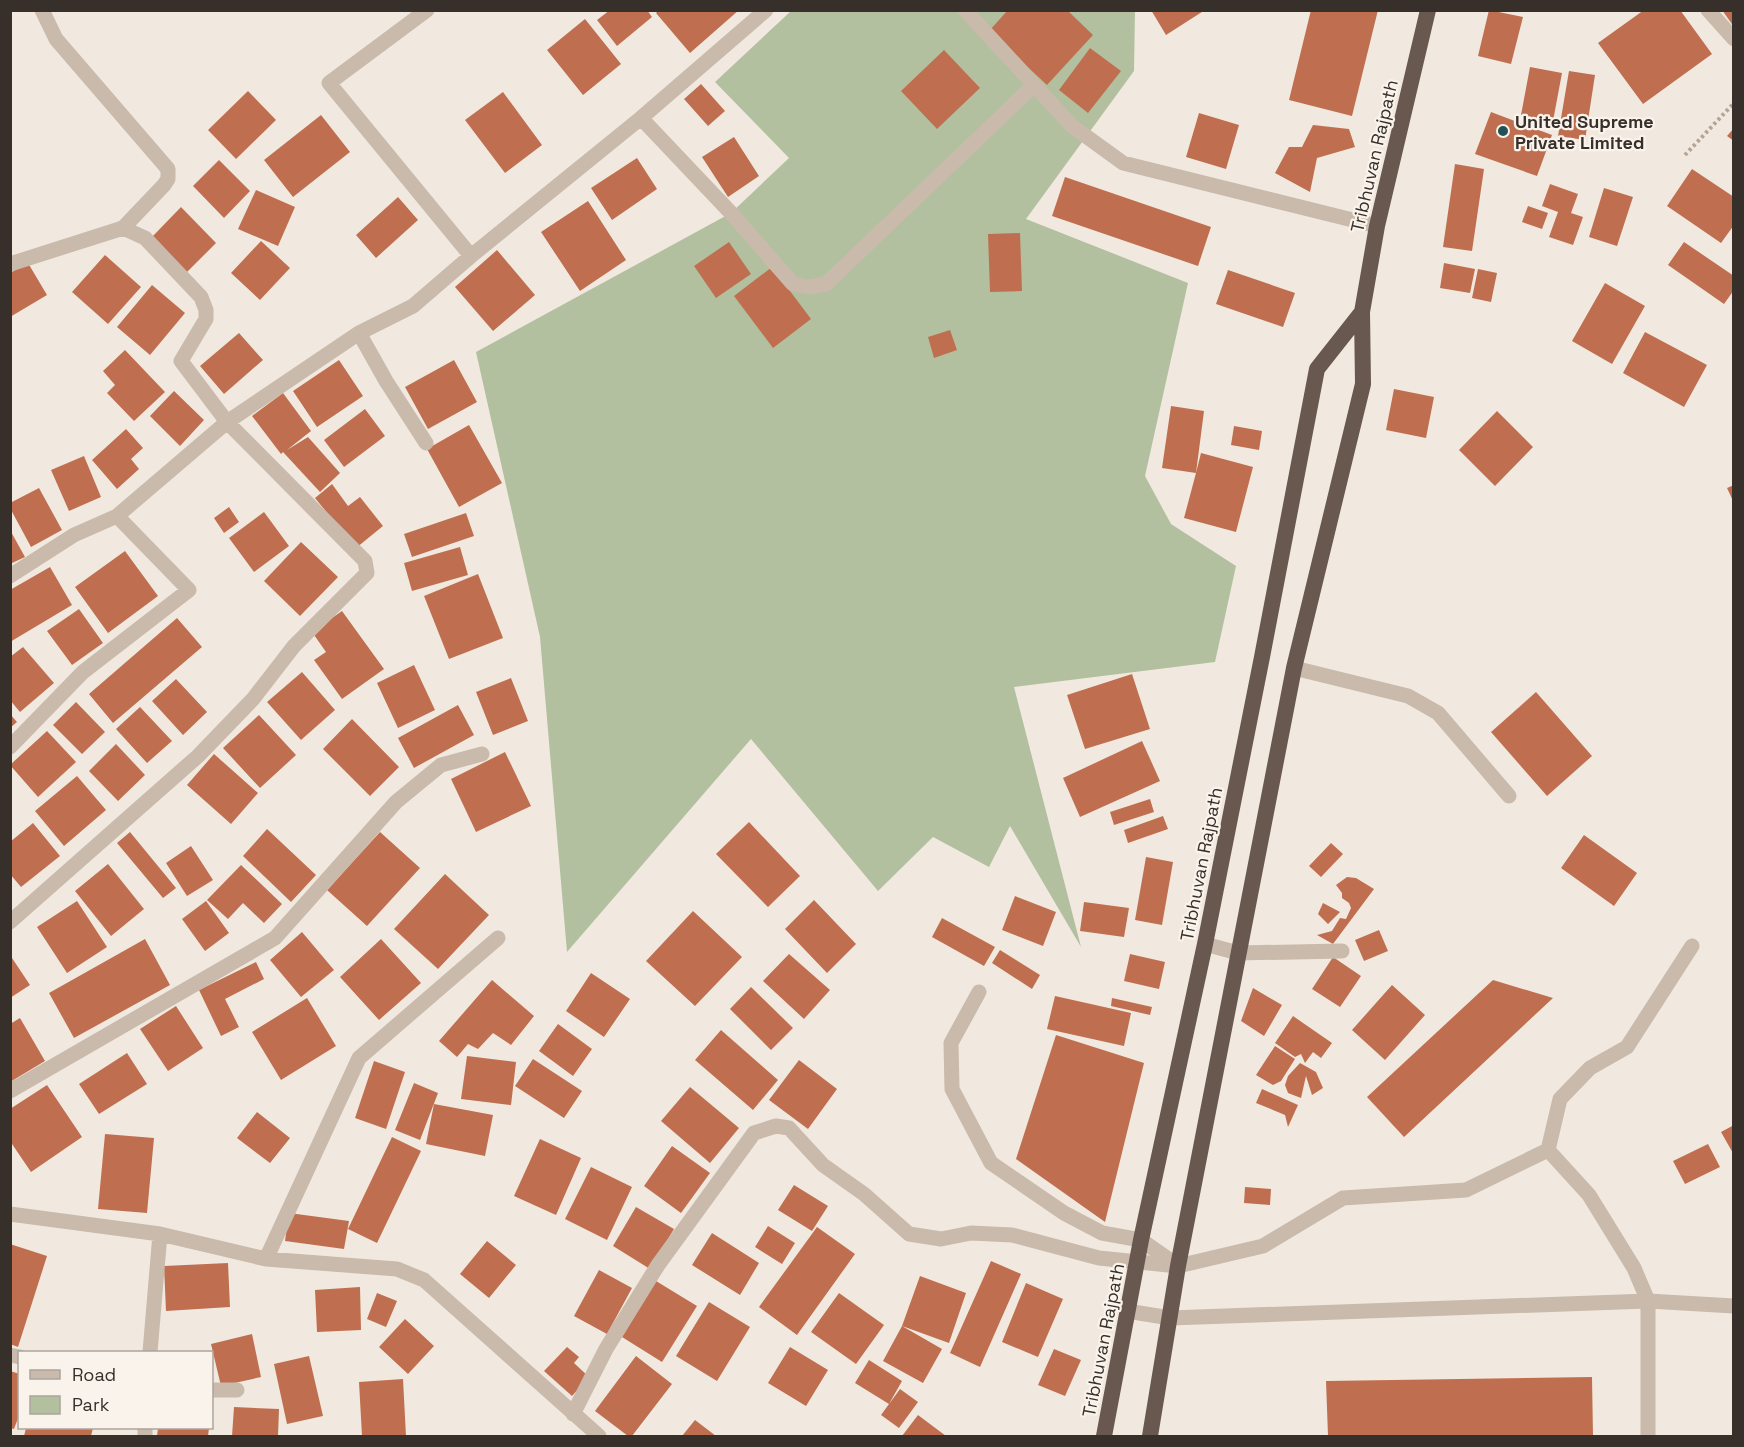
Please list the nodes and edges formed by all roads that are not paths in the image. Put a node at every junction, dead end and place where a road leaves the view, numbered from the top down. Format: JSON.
{"nodes":[{"id":1,"x":42,"y":10,"type":"edge"},
{"id":2,"x":426,"y":10,"type":"edge"},
{"id":3,"x":766,"y":10,"type":"edge"},
{"id":4,"x":964,"y":10,"type":"edge"},
{"id":5,"x":1428,"y":10,"type":"edge"},
{"id":6,"x":1708,"y":10,"type":"edge"},
{"id":7,"x":1734,"y":39,"type":"edge"},
{"id":8,"x":1034,"y":85,"type":"junction"},
{"id":9,"x":641,"y":118,"type":"junction"},
{"id":10,"x":1377,"y":226,"type":"junction"},
{"id":11,"x":123,"y":228,"type":"junction"},
{"id":12,"x":471,"y":256,"type":"junction"},
{"id":13,"x":10,"y":264,"type":"edge"},
{"id":14,"x":1362,"y":312,"type":"junction"},
{"id":15,"x":359,"y":333,"type":"junction"},
{"id":16,"x":227,"y":422,"type":"junction"},
{"id":17,"x":426,"y":443,"type":"dead end"},
{"id":18,"x":117,"y":516,"type":"junction"},
{"id":19,"x":10,"y":576,"type":"edge"},
{"id":20,"x":1294,"y":668,"type":"junction"},
{"id":21,"x":10,"y":747,"type":"edge"},
{"id":22,"x":482,"y":754,"type":"dead end"},
{"id":23,"x":1509,"y":796,"type":"dead end"},
{"id":24,"x":10,"y":922,"type":"edge"},
{"id":25,"x":498,"y":938,"type":"dead end"},
{"id":26,"x":1204,"y":944,"type":"junction"},
{"id":27,"x":1692,"y":946,"type":"dead end"},
{"id":28,"x":1342,"y":951,"type":"dead end"},
{"id":29,"x":1238,"y":953,"type":"junction"},
{"id":30,"x":979,"y":992,"type":"dead end"},
{"id":31,"x":10,"y":1091,"type":"edge"},
{"id":32,"x":1548,"y":1150,"type":"junction"},
{"id":33,"x":10,"y":1214,"type":"edge"},
{"id":34,"x":160,"y":1234,"type":"junction"},
{"id":35,"x":1142,"y":1240,"type":"junction"},
{"id":36,"x":267,"y":1259,"type":"junction"},
{"id":37,"x":1138,"y":1262,"type":"junction"},
{"id":38,"x":1178,"y":1266,"type":"junction"},
{"id":39,"x":1647,"y":1301,"type":"junction"},
{"id":40,"x":1734,"y":1306,"type":"edge"},
{"id":41,"x":1127,"y":1311,"type":"junction"},
{"id":42,"x":1170,"y":1318,"type":"junction"},
{"id":43,"x":150,"y":1351,"type":"edge"},
{"id":44,"x":213,"y":1390,"type":"edge"},
{"id":45,"x":237,"y":1390,"type":"dead end"},
{"id":46,"x":573,"y":1414,"type":"junction"},
{"id":47,"x":599,"y":1437,"type":"edge"},
{"id":48,"x":1104,"y":1437,"type":"edge"},
{"id":49,"x":1150,"y":1437,"type":"edge"},
{"id":50,"x":1648,"y":1437,"type":"edge"}],
"edges":[{"from":1,"to":11,"type":"street"},
{"from":2,"to":12,"type":"street"},
{"from":3,"to":9,"type":"street"},
{"from":4,"to":8,"type":"street"},
{"from":5,"to":10,"type":"highway","name":"Tribhuvan Rajpath"},
{"from":6,"to":7,"type":"street"},
{"from":8,"to":9,"type":"street"},
{"from":8,"to":10,"type":"street"},
{"from":9,"to":12,"type":"street"},
{"from":10,"to":14,"type":"highway","name":"Tribhuvan Rajpath"},
{"from":11,"to":13,"type":"street"},
{"from":11,"to":16,"type":"street"},
{"from":12,"to":15,"type":"street"},
{"from":14,"to":20,"type":"highway","name":"Tribhuvan Rajpath"},
{"from":14,"to":26,"type":"highway","name":"Tribhuvan Rajpath"},
{"from":15,"to":16,"type":"street"},
{"from":15,"to":17,"type":"street"},
{"from":16,"to":18,"type":"street"},
{"from":16,"to":24,"type":"street"},
{"from":18,"to":19,"type":"street"},
{"from":18,"to":21,"type":"street"},
{"from":20,"to":23,"type":"street"},
{"from":20,"to":29,"type":"highway","name":"Tribhuvan Rajpath"},
{"from":22,"to":31,"type":"street"},
{"from":25,"to":36,"type":"street"},
{"from":26,"to":29,"type":"street"},
{"from":26,"to":35,"type":"highway","name":"Tribhuvan Rajpath"},
{"from":27,"to":32,"type":"street"},
{"from":28,"to":29,"type":"street"},
{"from":29,"to":38,"type":"highway","name":"Tribhuvan Rajpath"},
{"from":30,"to":35,"type":"street"},
{"from":32,"to":38,"type":"street"},
{"from":32,"to":39,"type":"street"},
{"from":33,"to":34,"type":"street"},
{"from":34,"to":36,"type":"street"},
{"from":34,"to":43,"type":"street"},
{"from":35,"to":37,"type":"highway","name":"Tribhuvan Rajpath"},
{"from":35,"to":38,"type":"street"},
{"from":36,"to":46,"type":"street"},
{"from":37,"to":38,"type":"street"},
{"from":37,"to":41,"type":"highway","name":"Tribhuvan Rajpath"},
{"from":37,"to":46,"type":"street"},
{"from":38,"to":42,"type":"highway","name":"Tribhuvan Rajpath"},
{"from":39,"to":40,"type":"street"},
{"from":39,"to":42,"type":"street"},
{"from":39,"to":50,"type":"street"},
{"from":41,"to":42,"type":"street"},
{"from":41,"to":48,"type":"highway","name":"Tribhuvan Rajpath"},
{"from":42,"to":49,"type":"highway","name":"Tribhuvan Rajpath"},
{"from":44,"to":45,"type":"street"},
{"from":46,"to":47,"type":"street"}]}
